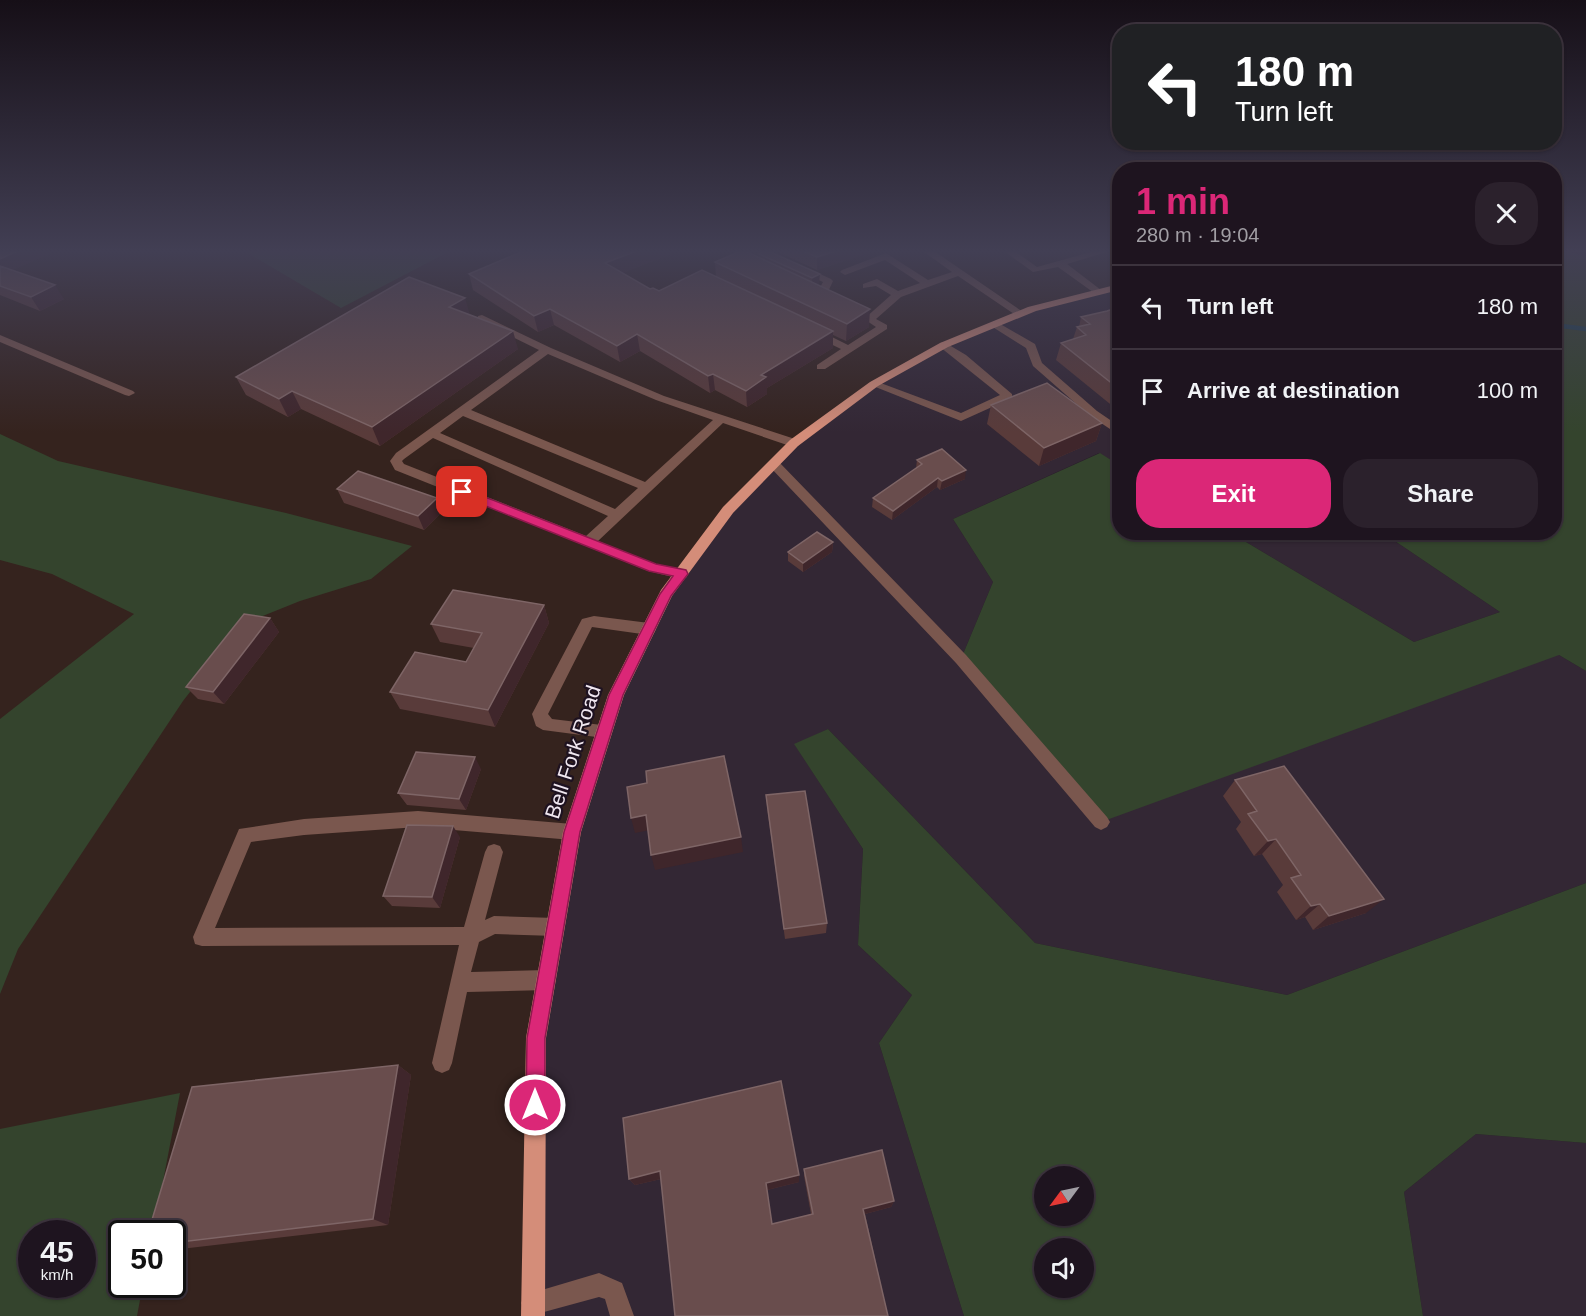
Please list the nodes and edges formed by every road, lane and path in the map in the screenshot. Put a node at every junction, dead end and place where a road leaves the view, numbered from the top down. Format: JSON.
{"nodes":[{"id":1,"x":874,"y":310,"type":"edge"},
{"id":2,"x":1016,"y":310,"type":"edge"},
{"id":3,"x":1033,"y":310,"type":"edge"},
{"id":4,"x":1021,"y":314,"type":"junction"},
{"id":5,"x":482,"y":318,"type":"edge"},
{"id":6,"x":995,"y":324,"type":"junction"},
{"id":7,"x":807,"y":329,"type":"edge"},
{"id":8,"x":0,"y":338,"type":"edge"},
{"id":9,"x":944,"y":345,"type":"junction"},
{"id":10,"x":849,"y":349,"type":"junction"},
{"id":11,"x":547,"y":350,"type":"junction"},
{"id":12,"x":821,"y":367,"type":"dead end"},
{"id":13,"x":874,"y":384,"type":"junction"},
{"id":14,"x":129,"y":393,"type":"dead end"},
{"id":15,"x":462,"y":411,"type":"junction"},
{"id":16,"x":720,"y":419,"type":"junction"},
{"id":17,"x":1112,"y":426,"type":"edge"},
{"id":18,"x":431,"y":433,"type":"junction"},
{"id":19,"x":794,"y":443,"type":"junction"},
{"id":20,"x":774,"y":464,"type":"junction"},
{"id":21,"x":647,"y":487,"type":"junction"},
{"id":22,"x":617,"y":515,"type":"junction"},
{"id":23,"x":588,"y":542,"type":"junction"},
{"id":24,"x":681,"y":574,"type":"junction"},
{"id":25,"x":649,"y":629,"type":"junction"},
{"id":26,"x":604,"y":731,"type":"junction"},
{"id":27,"x":1101,"y":822,"type":"dead end"},
{"id":28,"x":572,"y":832,"type":"junction"},
{"id":29,"x":494,"y":852,"type":"dead end"},
{"id":30,"x":555,"y":927,"type":"junction"},
{"id":31,"x":472,"y":936,"type":"junction"},
{"id":32,"x":546,"y":980,"type":"junction"},
{"id":33,"x":459,"y":982,"type":"junction"},
{"id":34,"x":442,"y":1063,"type":"dead end"},
{"id":35,"x":533,"y":1309,"type":"edge"},
{"id":36,"x":622,"y":1316,"type":"edge"}],
"edges":[{"from":1,"to":10,"type":"street"},
{"from":2,"to":4,"type":"street"},
{"from":3,"to":4,"type":"main road","name":"Bell Fork Road"},
{"from":4,"to":6,"type":"main road","name":"Bell Fork Road"},
{"from":5,"to":11,"type":"street"},
{"from":6,"to":9,"type":"main road","name":"Bell Fork Road"},
{"from":6,"to":17,"type":"street"},
{"from":7,"to":10,"type":"street"},
{"from":8,"to":14,"type":"street"},
{"from":9,"to":13,"type":"main road","name":"Bell Fork Road"},
{"from":9,"to":13,"type":"street"},
{"from":10,"to":12,"type":"street"},
{"from":11,"to":15,"type":"street"},
{"from":11,"to":16,"type":"street"},
{"from":13,"to":19,"type":"main road","name":"Bell Fork Road"},
{"from":15,"to":18,"type":"street"},
{"from":15,"to":21,"type":"street"},
{"from":16,"to":19,"type":"street"},
{"from":16,"to":21,"type":"street"},
{"from":18,"to":22,"type":"street"},
{"from":18,"to":23,"type":"street"},
{"from":19,"to":20,"type":"main road","name":"Bell Fork Road"},
{"from":20,"to":24,"type":"main road","name":"Bell Fork Road"},
{"from":20,"to":27,"type":"street"},
{"from":21,"to":22,"type":"street"},
{"from":22,"to":23,"type":"street"},
{"from":23,"to":24,"type":"street"},
{"from":24,"to":25,"type":"main road","name":"Bell Fork Road"},
{"from":25,"to":26,"type":"main road","name":"Bell Fork Road"},
{"from":25,"to":26,"type":"street"},
{"from":26,"to":28,"type":"main road","name":"Bell Fork Road"},
{"from":28,"to":30,"type":"main road","name":"Bell Fork Road"},
{"from":28,"to":31,"type":"street"},
{"from":29,"to":31,"type":"street"},
{"from":30,"to":31,"type":"street"},
{"from":30,"to":32,"type":"main road","name":"Bell Fork Road"},
{"from":31,"to":33,"type":"street"},
{"from":32,"to":33,"type":"street"},
{"from":32,"to":35,"type":"main road","name":"Bell Fork Road"},
{"from":33,"to":34,"type":"street"},
{"from":35,"to":36,"type":"street"}]}
